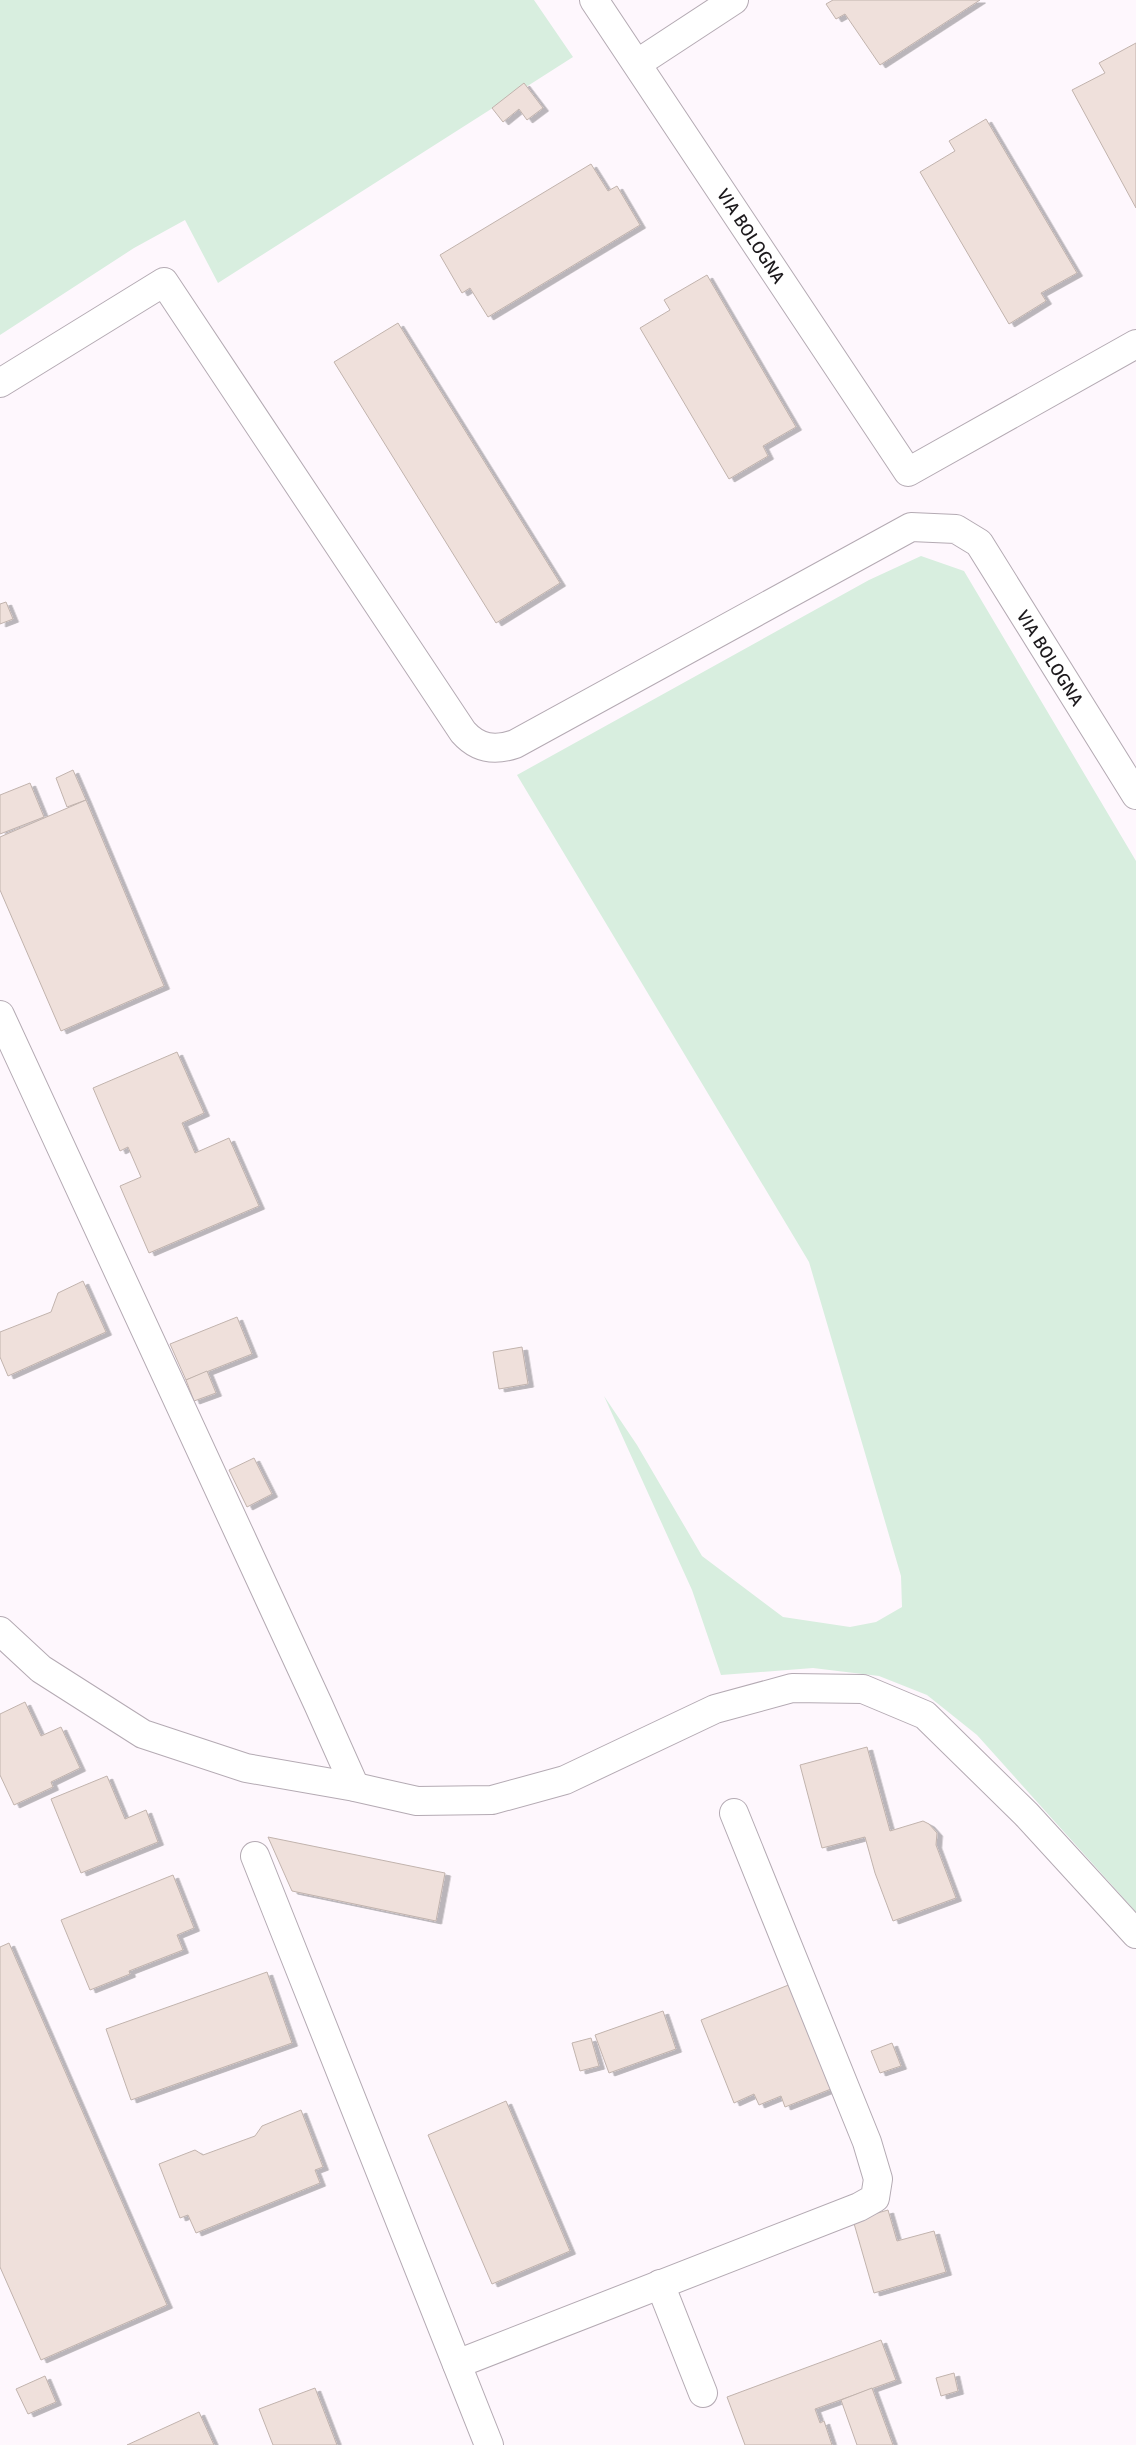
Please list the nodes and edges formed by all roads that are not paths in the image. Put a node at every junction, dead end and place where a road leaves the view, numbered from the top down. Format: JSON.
{"nodes":[{"id":1,"x":594,"y":0,"type":"edge"},
{"id":2,"x":734,"y":0,"type":"edge"},
{"id":3,"x":638,"y":64,"type":"junction"},
{"id":4,"x":1136,"y":344,"type":"edge"},
{"id":5,"x":0,"y":383,"type":"edge"},
{"id":6,"x":1136,"y":795,"type":"edge"},
{"id":7,"x":0,"y":1015,"type":"edge"},
{"id":8,"x":0,"y":1631,"type":"edge"},
{"id":9,"x":354,"y":1787,"type":"junction"},
{"id":10,"x":734,"y":1813,"type":"dead end"},
{"id":11,"x":255,"y":1856,"type":"dead end"},
{"id":12,"x":1136,"y":1934,"type":"edge"},
{"id":13,"x":660,"y":2284,"type":"junction"},
{"id":14,"x":457,"y":2364,"type":"junction"},
{"id":15,"x":703,"y":2393,"type":"dead end"},
{"id":16,"x":489,"y":2445,"type":"edge"}],
"edges":[{"from":1,"to":3,"type":"street","name":"VIA BOLOGNA"},
{"from":2,"to":3,"type":"street"},
{"from":3,"to":4,"type":"street","name":"VIA BOLOGNA"},
{"from":5,"to":6,"type":"street","name":"VIA BOLOGNA"},
{"from":7,"to":9,"type":"street"},
{"from":8,"to":9,"type":"street"},
{"from":9,"to":12,"type":"street"},
{"from":10,"to":13,"type":"street"},
{"from":11,"to":14,"type":"street"},
{"from":13,"to":14,"type":"street"},
{"from":13,"to":15,"type":"street"},
{"from":14,"to":16,"type":"street"}]}
